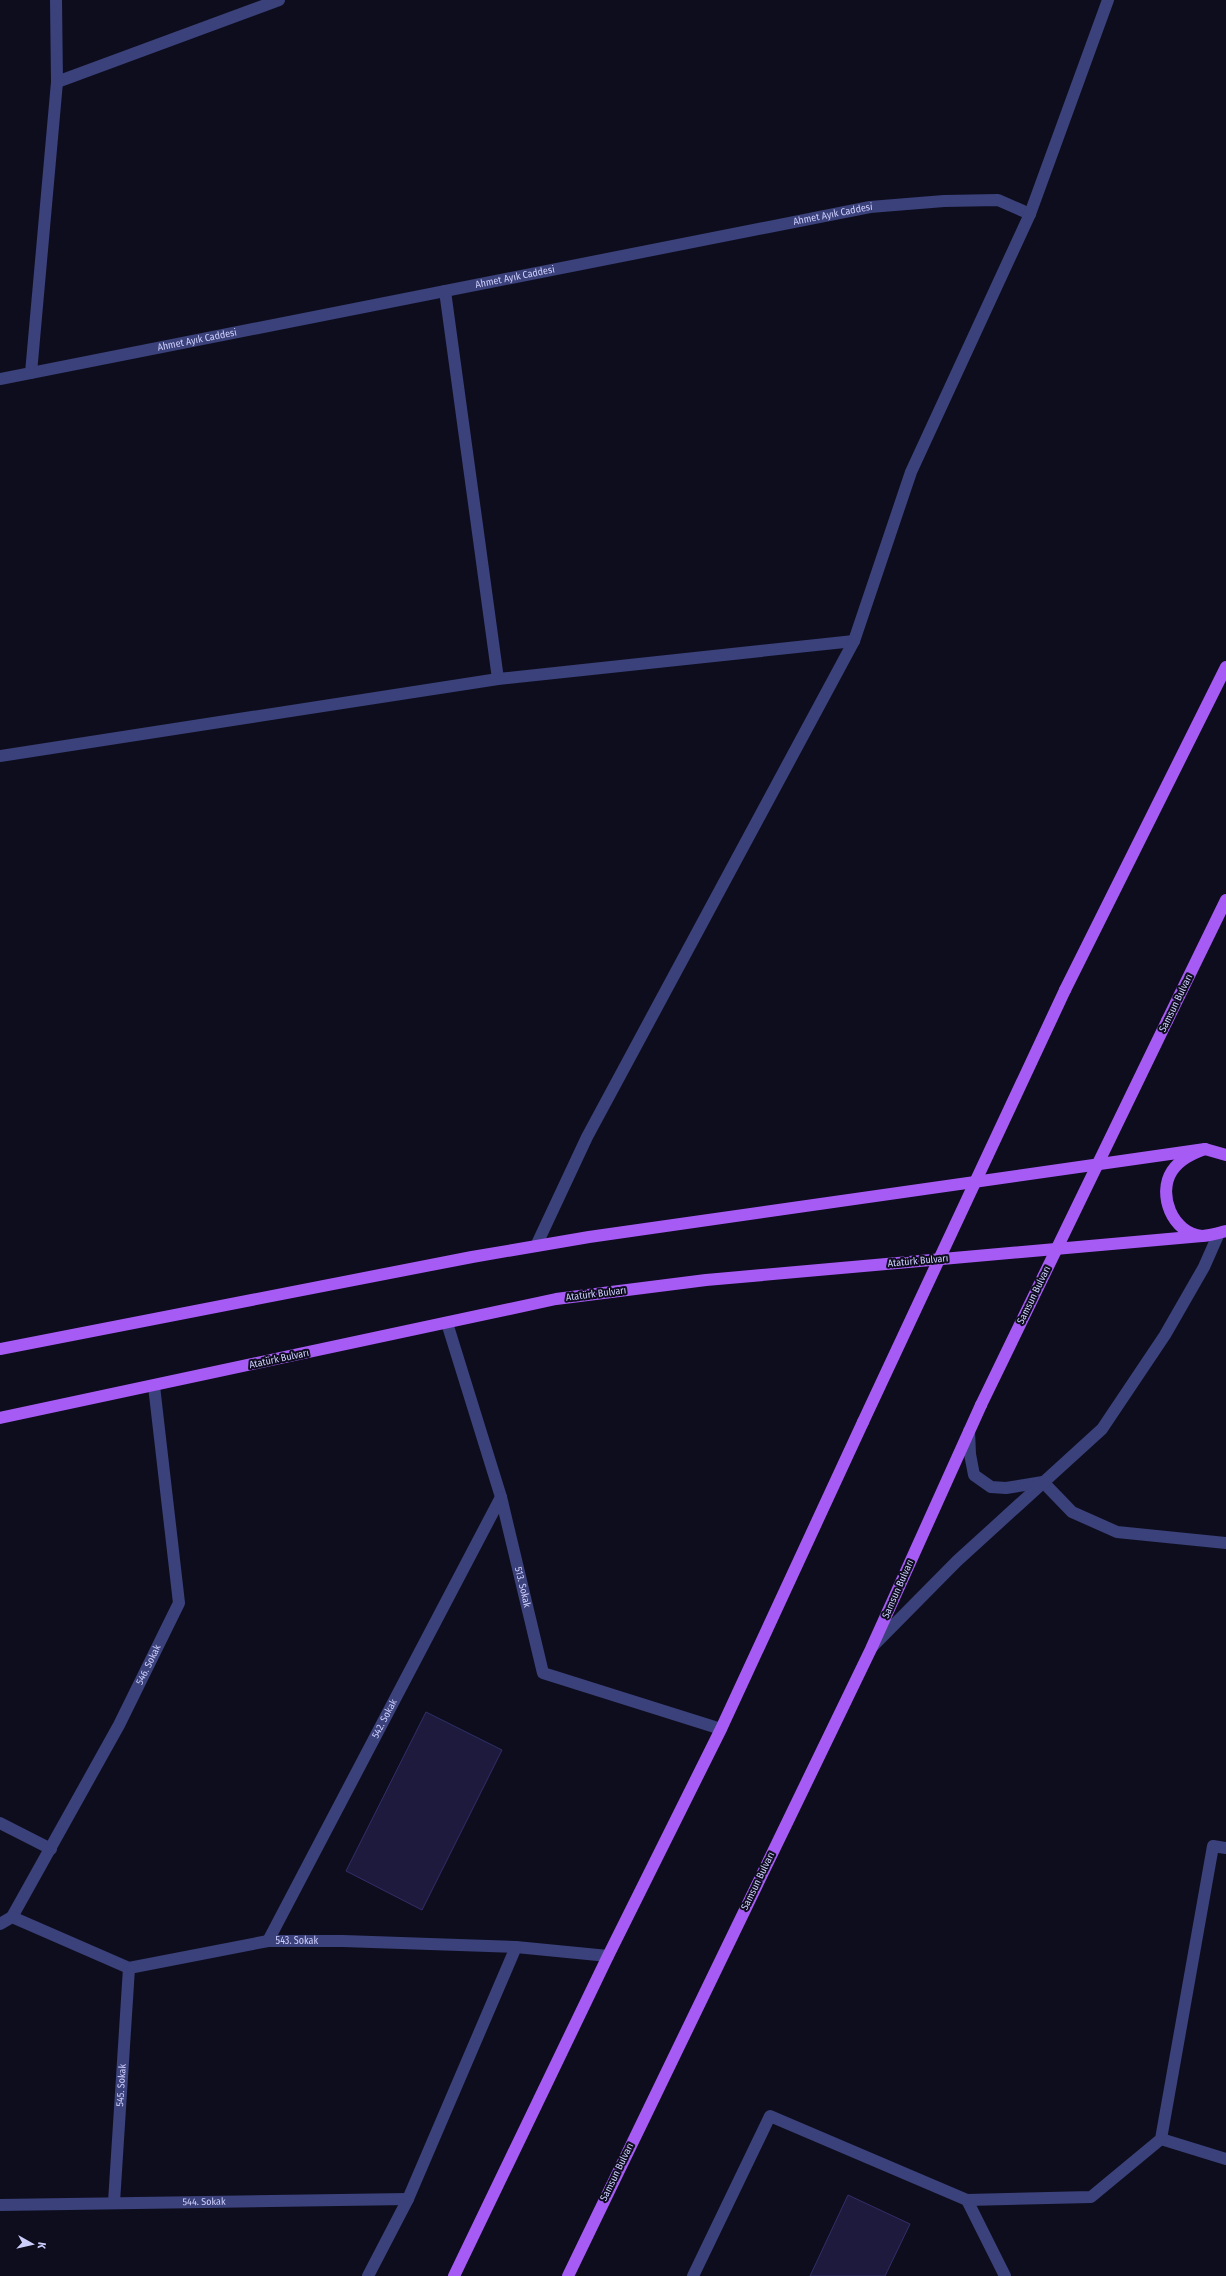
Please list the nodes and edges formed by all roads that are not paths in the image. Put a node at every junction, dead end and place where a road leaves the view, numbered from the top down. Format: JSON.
{"nodes":[{"id":1,"x":56,"y":0,"type":"edge"},
{"id":2,"x":279,"y":0,"type":"edge"},
{"id":3,"x":1108,"y":0,"type":"edge"},
{"id":4,"x":58,"y":82,"type":"junction"},
{"id":5,"x":1030,"y":214,"type":"junction"},
{"id":6,"x":445,"y":291,"type":"junction"},
{"id":7,"x":31,"y":374,"type":"junction"},
{"id":8,"x":0,"y":379,"type":"edge"},
{"id":9,"x":854,"y":641,"type":"junction"},
{"id":10,"x":1226,"y":667,"type":"edge"},
{"id":11,"x":498,"y":679,"type":"junction"},
{"id":12,"x":0,"y":756,"type":"edge"},
{"id":13,"x":1226,"y":900,"type":"edge"},
{"id":14,"x":1205,"y":1149,"type":"junction"},
{"id":15,"x":1226,"y":1155,"type":"edge"},
{"id":16,"x":1223,"y":1232,"type":"edge"},
{"id":17,"x":1202,"y":1236,"type":"junction"},
{"id":18,"x":536,"y":1246,"type":"junction"},
{"id":19,"x":447,"y":1323,"type":"junction"},
{"id":20,"x":0,"y":1349,"type":"edge"},
{"id":21,"x":154,"y":1386,"type":"junction"},
{"id":22,"x":0,"y":1418,"type":"edge"},
{"id":23,"x":969,"y":1431,"type":"junction"},
{"id":24,"x":1043,"y":1482,"type":"junction"},
{"id":25,"x":500,"y":1497,"type":"junction"},
{"id":26,"x":1226,"y":1543,"type":"edge"},
{"id":27,"x":870,"y":1649,"type":"junction"},
{"id":28,"x":721,"y":1729,"type":"junction"},
{"id":29,"x":0,"y":1823,"type":"edge"},
{"id":30,"x":1226,"y":1848,"type":"edge"},
{"id":31,"x":50,"y":1849,"type":"junction"},
{"id":32,"x":12,"y":1917,"type":"junction"},
{"id":33,"x":0,"y":1924,"type":"edge"},
{"id":34,"x":268,"y":1941,"type":"junction"},
{"id":35,"x":516,"y":1947,"type":"junction"},
{"id":36,"x":608,"y":1956,"type":"junction"},
{"id":37,"x":129,"y":1968,"type":"junction"},
{"id":38,"x":1161,"y":2139,"type":"junction"},
{"id":39,"x":1226,"y":2159,"type":"edge"},
{"id":40,"x":408,"y":2199,"type":"junction"},
{"id":41,"x":968,"y":2200,"type":"junction"},
{"id":42,"x":114,"y":2202,"type":"junction"},
{"id":43,"x":0,"y":2205,"type":"edge"},
{"id":44,"x":368,"y":2276,"type":"edge"},
{"id":45,"x":454,"y":2276,"type":"edge"},
{"id":46,"x":568,"y":2276,"type":"edge"},
{"id":47,"x":693,"y":2276,"type":"edge"},
{"id":48,"x":1005,"y":2276,"type":"edge"}],
"edges":[{"from":1,"to":4,"type":"street"},
{"from":2,"to":4,"type":"street"},
{"from":3,"to":5,"type":"street"},
{"from":4,"to":7,"type":"street"},
{"from":5,"to":6,"type":"street","name":"Ahmet Ayık Caddesi"},
{"from":5,"to":9,"type":"street"},
{"from":6,"to":7,"type":"street","name":"Ahmet Ayık Caddesi"},
{"from":6,"to":11,"type":"street"},
{"from":7,"to":8,"type":"street","name":"Ahmet Ayık Caddesi"},
{"from":9,"to":11,"type":"street"},
{"from":9,"to":18,"type":"street"},
{"from":10,"to":28,"type":"main road","bridge":true},
{"from":11,"to":12,"type":"street"},
{"from":13,"to":23,"type":"main road","name":"Samsun Bulvarı","bridge":true},
{"from":14,"to":15,"type":"main road"},
{"from":14,"to":17,"type":"main road"},
{"from":14,"to":18,"type":"main road"},
{"from":16,"to":17,"type":"main road","name":"Atatürk Bulvarı"},
{"from":16,"to":24,"type":"street"},
{"from":17,"to":19,"type":"main road","name":"Atatürk Bulvarı"},
{"from":18,"to":20,"type":"main road"},
{"from":19,"to":21,"type":"main road","name":"Atatürk Bulvarı"},
{"from":19,"to":25,"type":"street","name":"513. Sokak"},
{"from":21,"to":22,"type":"main road","name":"Atatürk Bulvarı"},
{"from":21,"to":31,"type":"street","name":"546. Sokak"},
{"from":23,"to":24,"type":"street"},
{"from":23,"to":27,"type":"main road","name":"Samsun Bulvarı"},
{"from":24,"to":26,"type":"street"},
{"from":24,"to":27,"type":"street"},
{"from":25,"to":28,"type":"street","name":"513. Sokak"},
{"from":25,"to":34,"type":"street","name":"542. Sokak"},
{"from":27,"to":46,"type":"main road","name":"Samsun Bulvarı"},
{"from":28,"to":36,"type":"main road"},
{"from":29,"to":31,"type":"street"},
{"from":30,"to":38,"type":"street"},
{"from":31,"to":32,"type":"street","name":"546. Sokak"},
{"from":32,"to":33,"type":"street"},
{"from":32,"to":37,"type":"street"},
{"from":34,"to":35,"type":"street","name":"543. Sokak"},
{"from":34,"to":37,"type":"street","name":"543. Sokak"},
{"from":35,"to":36,"type":"street","name":"543. Sokak"},
{"from":35,"to":40,"type":"street"},
{"from":36,"to":45,"type":"main road"},
{"from":37,"to":42,"type":"street","name":"545. Sokak"},
{"from":38,"to":39,"type":"street"},
{"from":38,"to":41,"type":"street"},
{"from":40,"to":42,"type":"street","name":"544. Sokak"},
{"from":40,"to":44,"type":"street"},
{"from":41,"to":47,"type":"street"},
{"from":41,"to":48,"type":"street"},
{"from":42,"to":43,"type":"street","name":"544. Sokak"}]}
